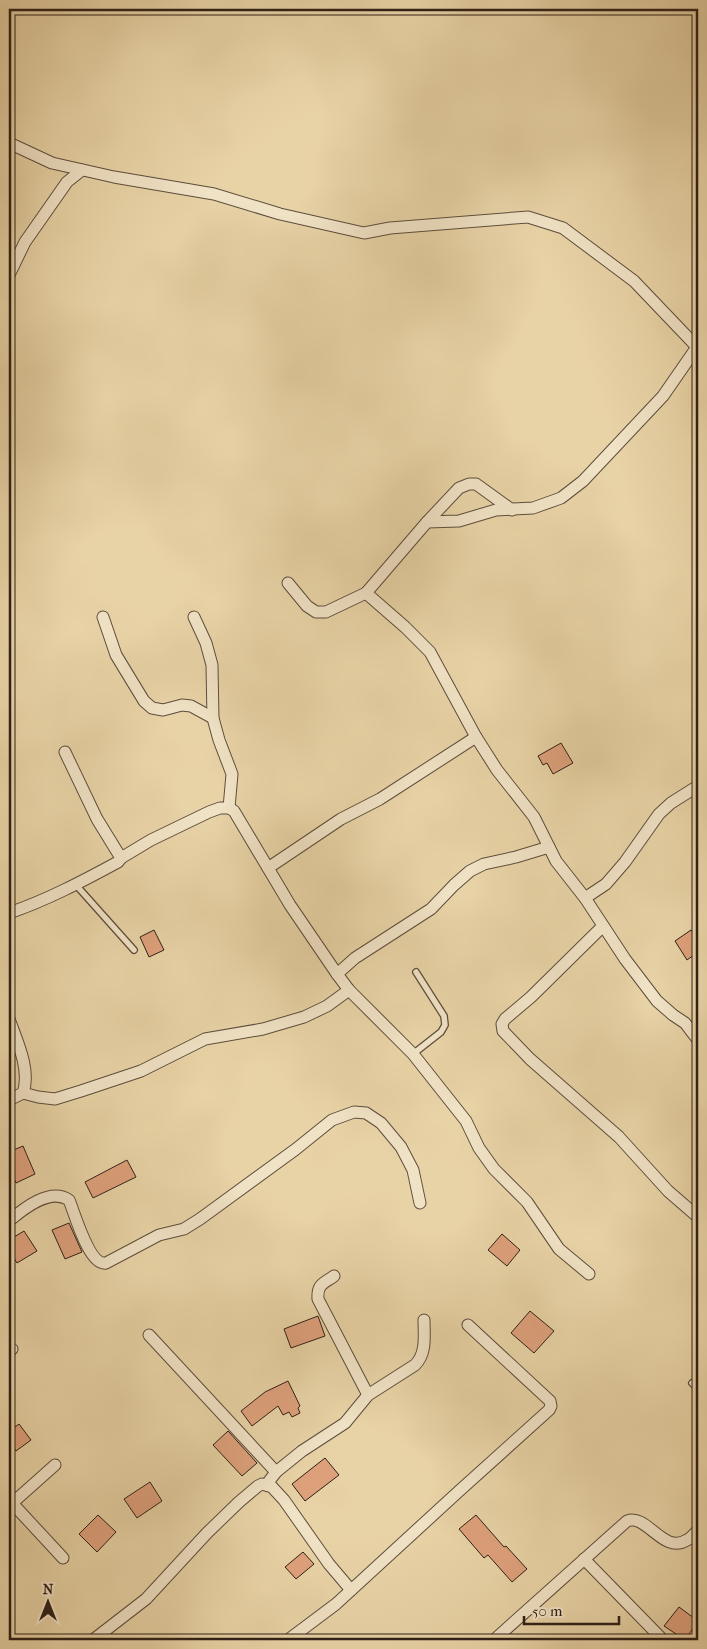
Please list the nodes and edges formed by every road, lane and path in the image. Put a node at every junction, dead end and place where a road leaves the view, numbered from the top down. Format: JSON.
{"nodes":[{"id":1,"x":9,"y":143,"type":"edge"},
{"id":2,"x":82,"y":170,"type":"junction"},
{"id":3,"x":9,"y":275,"type":"edge"},
{"id":4,"x":698,"y":347,"type":"edge"},
{"id":5,"x":512,"y":510,"type":"junction"},
{"id":6,"x":426,"y":522,"type":"junction"},
{"id":7,"x":288,"y":583,"type":"dead end"},
{"id":8,"x":366,"y":593,"type":"junction"},
{"id":9,"x":103,"y":617,"type":"dead end"},
{"id":10,"x":194,"y":617,"type":"dead end"},
{"id":11,"x":213,"y":718,"type":"junction"},
{"id":12,"x":476,"y":737,"type":"junction"},
{"id":13,"x":65,"y":752,"type":"dead end"},
{"id":14,"x":698,"y":786,"type":"edge"},
{"id":15,"x":229,"y":808,"type":"junction"},
{"id":16,"x":549,"y":847,"type":"junction"},
{"id":17,"x":121,"y":858,"type":"junction"},
{"id":18,"x":268,"y":868,"type":"junction"},
{"id":19,"x":76,"y":885,"type":"junction"},
{"id":20,"x":585,"y":898,"type":"junction"},
{"id":21,"x":9,"y":913,"type":"edge"},
{"id":22,"x":603,"y":926,"type":"junction"},
{"id":23,"x":134,"y":950,"type":"dead end"},
{"id":24,"x":416,"y":972,"type":"dead end"},
{"id":25,"x":337,"y":974,"type":"junction"},
{"id":26,"x":350,"y":990,"type":"junction"},
{"id":27,"x":9,"y":1019,"type":"edge"},
{"id":28,"x":698,"y":1040,"type":"edge"},
{"id":29,"x":413,"y":1054,"type":"junction"},
{"id":30,"x":23,"y":1093,"type":"junction"},
{"id":31,"x":9,"y":1100,"type":"edge"},
{"id":32,"x":420,"y":1203,"type":"dead end"},
{"id":33,"x":698,"y":1217,"type":"edge"},
{"id":34,"x":9,"y":1221,"type":"edge"},
{"id":35,"x":589,"y":1274,"type":"dead end"},
{"id":36,"x":334,"y":1276,"type":"dead end"},
{"id":37,"x":424,"y":1320,"type":"dead end"},
{"id":38,"x":468,"y":1325,"type":"dead end"},
{"id":39,"x":148,"y":1335,"type":"dead end"},
{"id":40,"x":692,"y":1383,"type":"dead end"},
{"id":41,"x":698,"y":1389,"type":"edge"},
{"id":42,"x":368,"y":1395,"type":"junction"},
{"id":43,"x":55,"y":1465,"type":"dead end"},
{"id":44,"x":276,"y":1472,"type":"junction"},
{"id":45,"x":267,"y":1484,"type":"junction"},
{"id":46,"x":11,"y":1504,"type":"edge"},
{"id":47,"x":698,"y":1530,"type":"edge"},
{"id":48,"x":63,"y":1558,"type":"dead end"},
{"id":49,"x":584,"y":1559,"type":"junction"},
{"id":50,"x":351,"y":1590,"type":"junction"},
{"id":51,"x":93,"y":1640,"type":"edge"},
{"id":52,"x":288,"y":1640,"type":"edge"},
{"id":53,"x":494,"y":1640,"type":"edge"},
{"id":54,"x":663,"y":1640,"type":"edge"}],
"edges":[{"from":1,"to":2,"type":"street"},
{"from":2,"to":3,"type":"street"},
{"from":2,"to":4,"type":"street"},
{"from":4,"to":5,"type":"street"},
{"from":5,"to":6,"type":"street"},
{"from":5,"to":6,"type":"street"},
{"from":6,"to":8,"type":"street"},
{"from":7,"to":8,"type":"street"},
{"from":8,"to":12,"type":"street"},
{"from":9,"to":11,"type":"street"},
{"from":10,"to":11,"type":"street"},
{"from":11,"to":15,"type":"street"},
{"from":12,"to":16,"type":"street"},
{"from":12,"to":18,"type":"street"},
{"from":13,"to":17,"type":"street"},
{"from":14,"to":20,"type":"street"},
{"from":15,"to":17,"type":"street"},
{"from":15,"to":18,"type":"street"},
{"from":16,"to":20,"type":"street"},
{"from":16,"to":25,"type":"street"},
{"from":17,"to":19,"type":"street"},
{"from":18,"to":25,"type":"street"},
{"from":19,"to":21,"type":"street"},
{"from":19,"to":23,"type":"lane"},
{"from":20,"to":22,"type":"street"},
{"from":22,"to":28,"type":"street"},
{"from":22,"to":33,"type":"street"},
{"from":24,"to":29,"type":"lane"},
{"from":25,"to":26,"type":"street"},
{"from":26,"to":29,"type":"street"},
{"from":26,"to":30,"type":"street"},
{"from":27,"to":30,"type":"street"},
{"from":29,"to":35,"type":"street"},
{"from":30,"to":31,"type":"street"},
{"from":32,"to":34,"type":"street"},
{"from":36,"to":42,"type":"street"},
{"from":37,"to":42,"type":"street"},
{"from":38,"to":50,"type":"street"},
{"from":39,"to":44,"type":"street"},
{"from":40,"to":41,"type":"lane"},
{"from":42,"to":44,"type":"street"},
{"from":43,"to":46,"type":"street"},
{"from":44,"to":45,"type":"street"},
{"from":45,"to":50,"type":"street"},
{"from":45,"to":51,"type":"street"},
{"from":46,"to":48,"type":"street"},
{"from":47,"to":49,"type":"street"},
{"from":49,"to":53,"type":"street"},
{"from":49,"to":54,"type":"street"},
{"from":50,"to":52,"type":"street"}]}
